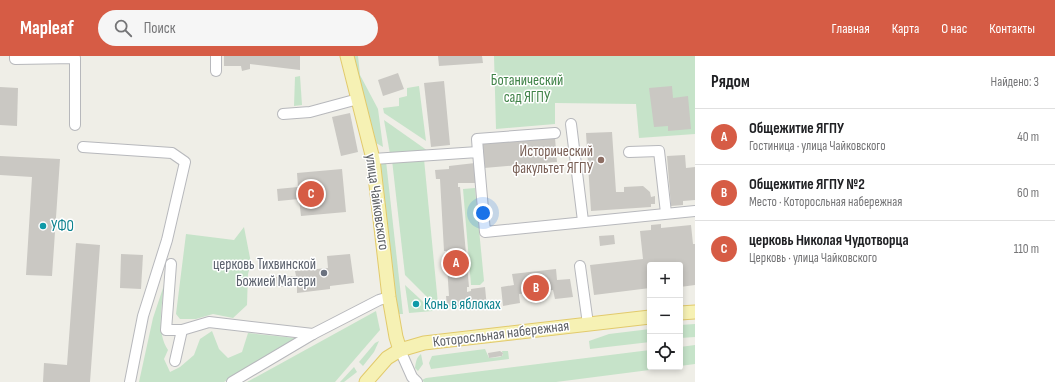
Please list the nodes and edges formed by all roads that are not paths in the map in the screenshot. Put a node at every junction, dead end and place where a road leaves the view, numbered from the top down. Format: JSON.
{"nodes":[{"id":1,"x":15,"y":56,"type":"edge"},
{"id":2,"x":216,"y":56,"type":"edge"},
{"id":3,"x":347,"y":56,"type":"edge"},
{"id":4,"x":216,"y":71,"type":"dead end"},
{"id":5,"x":358,"y":99,"type":"junction"},
{"id":6,"x":283,"y":114,"type":"dead end"},
{"id":7,"x":571,"y":124,"type":"dead end"},
{"id":8,"x":75,"y":125,"type":"dead end"},
{"id":9,"x":555,"y":133,"type":"dead end"},
{"id":10,"x":83,"y":147,"type":"dead end"},
{"id":11,"x":478,"y":152,"type":"junction"},
{"id":12,"x":629,"y":152,"type":"dead end"},
{"id":13,"x":373,"y":159,"type":"junction"},
{"id":14,"x":695,"y":211,"type":"edge"},
{"id":15,"x":666,"y":213,"type":"junction"},
{"id":16,"x":583,"y":221,"type":"junction"},
{"id":17,"x":171,"y":264,"type":"dead end"},
{"id":18,"x":580,"y":266,"type":"dead end"},
{"id":19,"x":388,"y":297,"type":"junction"},
{"id":20,"x":695,"y":312,"type":"edge"},
{"id":21,"x":683,"y":313,"type":"edge"},
{"id":22,"x":647,"y":317,"type":"edge"},
{"id":23,"x":588,"y":324,"type":"junction"},
{"id":24,"x":182,"y":330,"type":"junction"},
{"id":25,"x":313,"y":334,"type":"junction"},
{"id":26,"x":400,"y":350,"type":"junction"},
{"id":27,"x":175,"y":361,"type":"dead end"},
{"id":28,"x":130,"y":382,"type":"edge"},
{"id":29,"x":232,"y":382,"type":"edge"},
{"id":30,"x":366,"y":382,"type":"edge"},
{"id":31,"x":417,"y":382,"type":"edge"}],
"edges":[{"from":1,"to":8,"type":"lane"},
{"from":2,"to":4,"type":"lane"},
{"from":3,"to":5,"type":"main road","name":"улица Чайковского"},
{"from":5,"to":6,"type":"lane"},
{"from":5,"to":13,"type":"main road","name":"улица Чайковского"},
{"from":7,"to":16,"type":"lane"},
{"from":9,"to":11,"type":"lane"},
{"from":10,"to":28,"type":"lane"},
{"from":11,"to":13,"type":"lane"},
{"from":11,"to":16,"type":"lane"},
{"from":12,"to":15,"type":"lane"},
{"from":13,"to":19,"type":"main road","name":"улица Чайковского"},
{"from":14,"to":15,"type":"lane"},
{"from":15,"to":16,"type":"lane"},
{"from":17,"to":24,"type":"lane"},
{"from":18,"to":23,"type":"lane"},
{"from":19,"to":25,"type":"lane"},
{"from":19,"to":26,"type":"main road","name":"улица Чайковского"},
{"from":20,"to":21,"type":"main road"},
{"from":22,"to":23,"type":"main road","name":"Которосльная набережная"},
{"from":23,"to":26,"type":"main road","name":"Которосльная набережная"},
{"from":24,"to":25,"type":"lane"},
{"from":24,"to":27,"type":"lane"},
{"from":25,"to":29,"type":"lane"},
{"from":26,"to":30,"type":"main road","name":"Которосльная набережная"},
{"from":26,"to":31,"type":"lane"}]}
